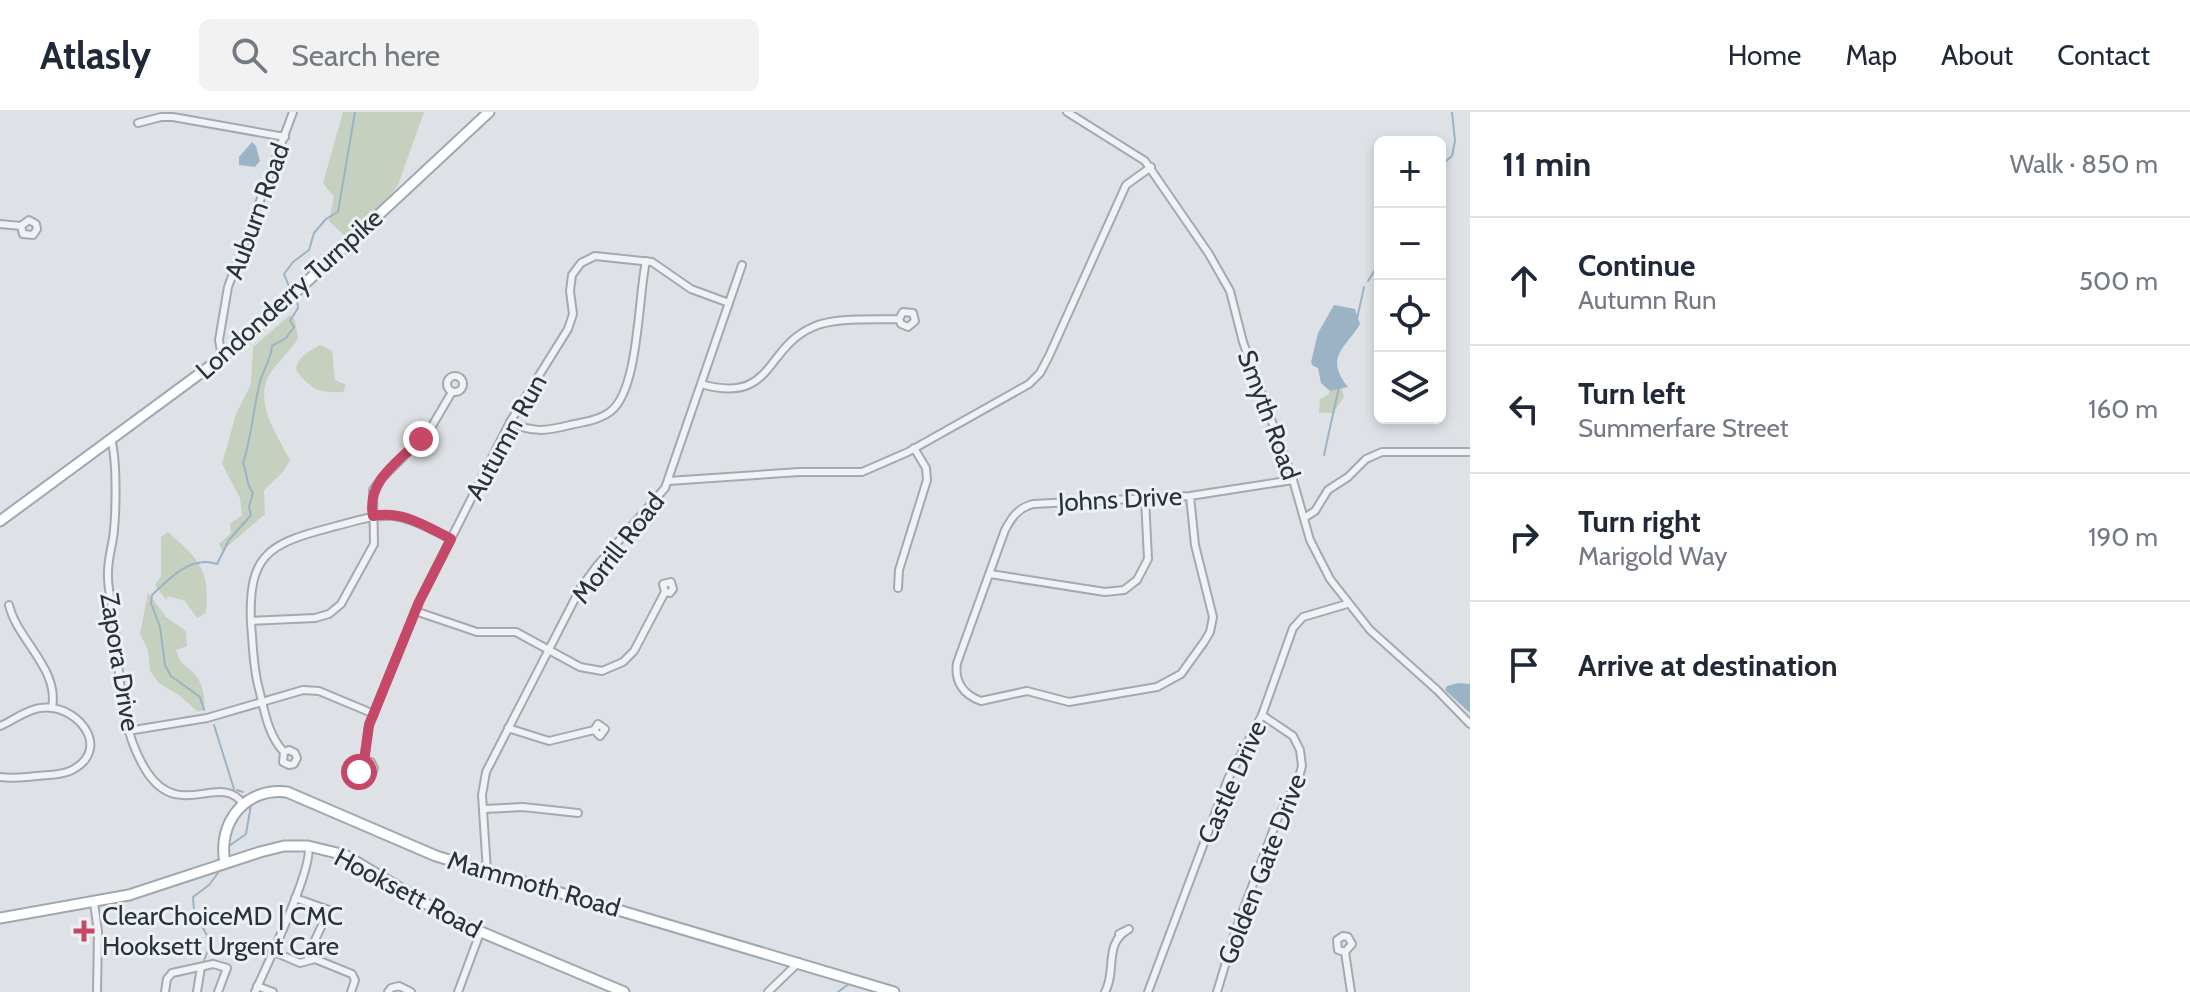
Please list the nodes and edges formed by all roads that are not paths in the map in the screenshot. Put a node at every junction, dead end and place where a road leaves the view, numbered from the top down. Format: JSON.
{"nodes":[{"id":1,"x":293,"y":112,"type":"edge"},
{"id":2,"x":489,"y":112,"type":"edge"},
{"id":3,"x":1067,"y":112,"type":"edge"},
{"id":4,"x":138,"y":123,"type":"dead end"},
{"id":5,"x":285,"y":137,"type":"junction"},
{"id":6,"x":1151,"y":167,"type":"junction"},
{"id":7,"x":0,"y":224,"type":"edge"},
{"id":8,"x":21,"y":226,"type":"dead end"},
{"id":9,"x":646,"y":261,"type":"junction"},
{"id":10,"x":742,"y":265,"type":"dead end"},
{"id":11,"x":729,"y":303,"type":"junction"},
{"id":12,"x":899,"y":319,"type":"dead end"},
{"id":13,"x":222,"y":358,"type":"junction"},
{"id":14,"x":701,"y":384,"type":"junction"},
{"id":15,"x":452,"y":392,"type":"dead end"},
{"id":16,"x":510,"y":422,"type":"junction"},
{"id":17,"x":111,"y":439,"type":"junction"},
{"id":18,"x":914,"y":448,"type":"junction"},
{"id":19,"x":1470,"y":452,"type":"edge"},
{"id":20,"x":1293,"y":480,"type":"junction"},
{"id":21,"x":668,"y":481,"type":"junction"},
{"id":22,"x":1190,"y":496,"type":"junction"},
{"id":23,"x":1145,"y":498,"type":"junction"},
{"id":24,"x":373,"y":516,"type":"junction"},
{"id":25,"x":1304,"y":518,"type":"junction"},
{"id":26,"x":0,"y":521,"type":"edge"},
{"id":27,"x":451,"y":539,"type":"junction"},
{"id":28,"x":990,"y":574,"type":"junction"},
{"id":29,"x":898,"y":588,"type":"dead end"},
{"id":30,"x":665,"y":592,"type":"dead end"},
{"id":31,"x":1347,"y":604,"type":"junction"},
{"id":32,"x":9,"y":605,"type":"dead end"},
{"id":33,"x":415,"y":611,"type":"junction"},
{"id":34,"x":251,"y":621,"type":"junction"},
{"id":35,"x":549,"y":649,"type":"junction"},
{"id":36,"x":262,"y":702,"type":"junction"},
{"id":37,"x":52,"y":708,"type":"junction"},
{"id":38,"x":374,"y":714,"type":"junction"},
{"id":39,"x":1262,"y":715,"type":"junction"},
{"id":40,"x":0,"y":716,"type":"edge"},
{"id":41,"x":1470,"y":724,"type":"edge"},
{"id":42,"x":2,"y":725,"type":"edge"},
{"id":43,"x":508,"y":728,"type":"junction"},
{"id":44,"x":594,"y":730,"type":"dead end"},
{"id":45,"x":128,"y":731,"type":"junction"},
{"id":46,"x":284,"y":752,"type":"dead end"},
{"id":47,"x":364,"y":761,"type":"dead end"},
{"id":48,"x":0,"y":777,"type":"edge"},
{"id":49,"x":243,"y":804,"type":"junction"},
{"id":50,"x":483,"y":809,"type":"junction"},
{"id":51,"x":578,"y":813,"type":"dead end"},
{"id":52,"x":223,"y":844,"type":"junction"},
{"id":53,"x":308,"y":846,"type":"junction"},
{"id":54,"x":242,"y":858,"type":"junction"},
{"id":55,"x":225,"y":863,"type":"junction"},
{"id":56,"x":487,"y":871,"type":"junction"},
{"id":57,"x":199,"y":872,"type":"junction"},
{"id":58,"x":295,"y":898,"type":"junction"},
{"id":59,"x":94,"y":903,"type":"junction"},
{"id":60,"x":0,"y":918,"type":"edge"},
{"id":61,"x":480,"y":933,"type":"junction"},
{"id":62,"x":1119,"y":934,"type":"dead end"},
{"id":63,"x":272,"y":951,"type":"junction"},
{"id":64,"x":1345,"y":952,"type":"dead end"},
{"id":65,"x":308,"y":959,"type":"junction"},
{"id":66,"x":799,"y":962,"type":"junction"},
{"id":67,"x":201,"y":967,"type":"junction"},
{"id":68,"x":256,"y":989,"type":"edge"},
{"id":69,"x":97,"y":992,"type":"edge"},
{"id":70,"x":165,"y":992,"type":"edge"},
{"id":71,"x":197,"y":992,"type":"edge"},
{"id":72,"x":218,"y":992,"type":"edge"},
{"id":73,"x":273,"y":992,"type":"edge"},
{"id":74,"x":351,"y":992,"type":"edge"},
{"id":75,"x":388,"y":992,"type":"edge"},
{"id":76,"x":411,"y":992,"type":"edge"},
{"id":77,"x":458,"y":992,"type":"edge"},
{"id":78,"x":624,"y":992,"type":"edge"},
{"id":79,"x":768,"y":992,"type":"edge"},
{"id":80,"x":894,"y":992,"type":"edge"},
{"id":81,"x":1105,"y":992,"type":"edge"},
{"id":82,"x":1148,"y":992,"type":"edge"},
{"id":83,"x":1217,"y":992,"type":"edge"},
{"id":84,"x":1351,"y":992,"type":"edge"}],
"edges":[{"from":1,"to":5,"type":"street","name":"Auburn Road"},
{"from":2,"to":13,"type":"main road","name":"Londonderry Turnpike"},
{"from":3,"to":6,"type":"street","name":"Smyth Road"},
{"from":4,"to":5,"type":"street"},
{"from":5,"to":13,"type":"street","name":"Auburn Road"},
{"from":6,"to":18,"type":"street"},
{"from":6,"to":20,"type":"street","name":"Smyth Road"},
{"from":7,"to":8,"type":"street"},
{"from":9,"to":11,"type":"street","name":"Autumn Run"},
{"from":9,"to":16,"type":"street","name":"Autumn Run"},
{"from":9,"to":16,"type":"street"},
{"from":10,"to":11,"type":"street","name":"Morrill Road"},
{"from":11,"to":14,"type":"street","name":"Morrill Road"},
{"from":12,"to":14,"type":"street"},
{"from":13,"to":17,"type":"main road","name":"Londonderry Turnpike"},
{"from":14,"to":21,"type":"street","name":"Morrill Road"},
{"from":15,"to":24,"type":"street"},
{"from":16,"to":27,"type":"street","name":"Autumn Run"},
{"from":17,"to":26,"type":"main road","name":"Londonderry Turnpike"},
{"from":17,"to":45,"type":"street","name":"Zapora Drive"},
{"from":18,"to":21,"type":"street"},
{"from":18,"to":29,"type":"street"},
{"from":19,"to":25,"type":"street"},
{"from":20,"to":22,"type":"street","name":"Johns Drive"},
{"from":20,"to":25,"type":"street","name":"Smyth Road"},
{"from":21,"to":35,"type":"street","name":"Morrill Road"},
{"from":22,"to":23,"type":"street","name":"Johns Drive"},
{"from":22,"to":28,"type":"street"},
{"from":23,"to":28,"type":"street","name":"Johns Drive"},
{"from":23,"to":28,"type":"street"},
{"from":24,"to":27,"type":"street"},
{"from":24,"to":34,"type":"street"},
{"from":24,"to":34,"type":"street"},
{"from":25,"to":31,"type":"street","name":"Smyth Road"},
{"from":27,"to":33,"type":"street","name":"Autumn Run"},
{"from":30,"to":35,"type":"street"},
{"from":31,"to":39,"type":"street","name":"Castle Drive"},
{"from":31,"to":41,"type":"street","name":"Smyth Road"},
{"from":32,"to":37,"type":"street"},
{"from":33,"to":35,"type":"street"},
{"from":33,"to":38,"type":"street","name":"Autumn Run"},
{"from":34,"to":36,"type":"street"},
{"from":35,"to":43,"type":"street","name":"Morrill Road"},
{"from":36,"to":38,"type":"street"},
{"from":36,"to":45,"type":"street"},
{"from":36,"to":46,"type":"street"},
{"from":37,"to":42,"type":"street"},
{"from":37,"to":48,"type":"street"},
{"from":38,"to":47,"type":"street","name":"Autumn Run"},
{"from":39,"to":82,"type":"street","name":"Castle Drive"},
{"from":39,"to":83,"type":"street","name":"Golden Gate Drive"},
{"from":40,"to":42,"type":"street"},
{"from":43,"to":44,"type":"street"},
{"from":43,"to":50,"type":"street","name":"Morrill Road"},
{"from":45,"to":49,"type":"street","name":"Zapora Drive"},
{"from":49,"to":52,"type":"main road"},
{"from":49,"to":56,"type":"main road","name":"Mammoth Road"},
{"from":50,"to":51,"type":"street"},
{"from":50,"to":56,"type":"street","name":"Morrill Road"},
{"from":52,"to":54,"type":"main road"},
{"from":52,"to":55,"type":"main road"},
{"from":52,"to":57,"type":"main road"},
{"from":53,"to":54,"type":"main road","name":"Hooksett Road"},
{"from":53,"to":58,"type":"street"},
{"from":53,"to":61,"type":"main road","name":"Hooksett Road"},
{"from":54,"to":55,"type":"main road","name":"Hooksett Road"},
{"from":55,"to":57,"type":"main road","name":"Hooksett Road"},
{"from":56,"to":66,"type":"main road","name":"Mammoth Road"},
{"from":57,"to":59,"type":"main road","name":"Hooksett Road"},
{"from":58,"to":63,"type":"street"},
{"from":58,"to":65,"type":"street"},
{"from":59,"to":60,"type":"main road","name":"Hooksett Road"},
{"from":59,"to":69,"type":"street"},
{"from":61,"to":77,"type":"street"},
{"from":61,"to":78,"type":"main road","name":"Hooksett Road"},
{"from":62,"to":81,"type":"street"},
{"from":63,"to":65,"type":"street"},
{"from":63,"to":68,"type":"street"},
{"from":64,"to":84,"type":"street"},
{"from":65,"to":74,"type":"street"},
{"from":66,"to":79,"type":"street"},
{"from":66,"to":80,"type":"main road","name":"Mammoth Road"},
{"from":67,"to":70,"type":"street"},
{"from":67,"to":71,"type":"street"},
{"from":67,"to":72,"type":"street"},
{"from":68,"to":73,"type":"street"},
{"from":75,"to":76,"type":"street"}]}
